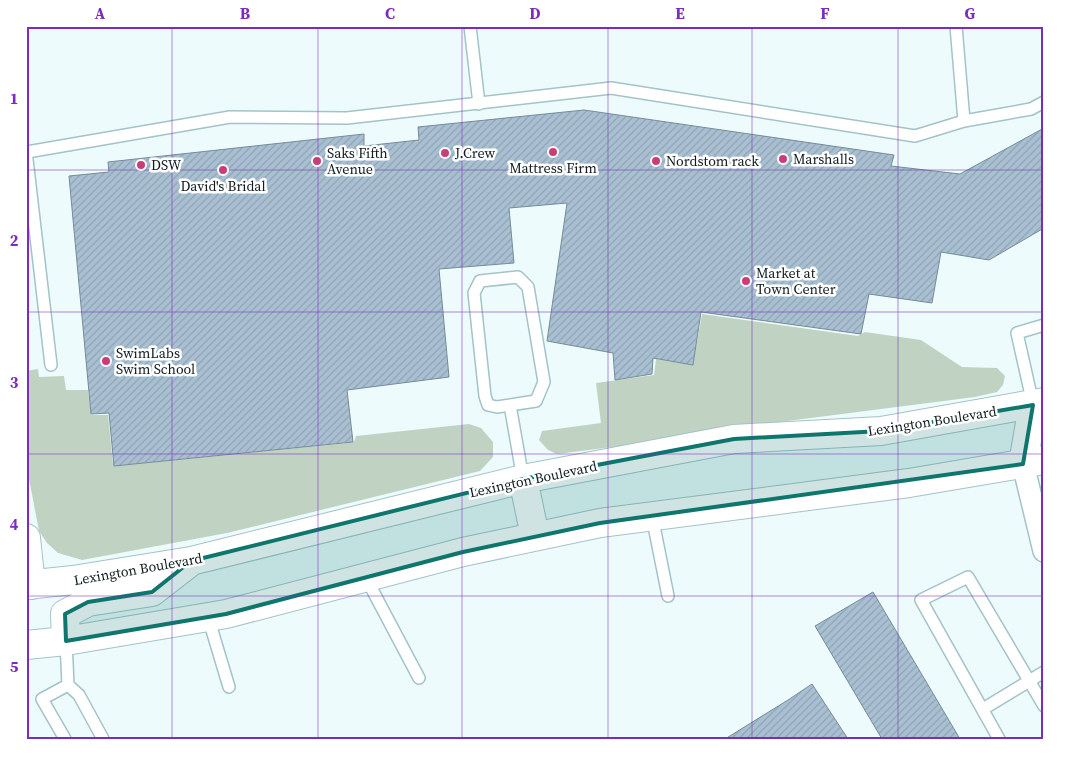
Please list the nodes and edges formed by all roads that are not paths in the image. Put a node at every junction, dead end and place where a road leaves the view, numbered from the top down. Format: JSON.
{"nodes":[{"id":1,"x":470,"y":26,"type":"edge"},
{"id":2,"x":956,"y":26,"type":"edge"},
{"id":3,"x":1044,"y":102,"type":"edge"},
{"id":4,"x":479,"y":104,"type":"junction"},
{"id":5,"x":964,"y":121,"type":"junction"},
{"id":6,"x":27,"y":152,"type":"edge"},
{"id":7,"x":1044,"y":326,"type":"edge"},
{"id":8,"x":51,"y":365,"type":"dead end"},
{"id":9,"x":1039,"y":403,"type":"edge"},
{"id":10,"x":510,"y":405,"type":"junction"},
{"id":11,"x":1033,"y":462,"type":"edge"},
{"id":12,"x":523,"y":479,"type":"junction"},
{"id":13,"x":652,"y":515,"type":"junction"},
{"id":14,"x":535,"y":536,"type":"junction"},
{"id":15,"x":26,"y":538,"type":"edge"},
{"id":16,"x":1044,"y":551,"type":"edge"},
{"id":17,"x":191,"y":561,"type":"junction"},
{"id":18,"x":366,"y":578,"type":"junction"},
{"id":19,"x":28,"y":592,"type":"edge"},
{"id":20,"x":668,"y":596,"type":"dead end"},
{"id":21,"x":208,"y":618,"type":"junction"},
{"id":22,"x":66,"y":641,"type":"junction"},
{"id":23,"x":26,"y":645,"type":"edge"},
{"id":24,"x":1044,"y":672,"type":"edge"},
{"id":25,"x":419,"y":678,"type":"dead end"},
{"id":26,"x":1029,"y":681,"type":"junction"},
{"id":27,"x":68,"y":685,"type":"junction"},
{"id":28,"x":229,"y":687,"type":"dead end"},
{"id":29,"x":1044,"y":706,"type":"edge"},
{"id":30,"x":983,"y":709,"type":"junction"},
{"id":31,"x":65,"y":739,"type":"edge"},
{"id":32,"x":103,"y":739,"type":"edge"},
{"id":33,"x":999,"y":739,"type":"edge"}],
"edges":[{"from":1,"to":4,"type":"lane"},
{"from":2,"to":5,"type":"lane"},
{"from":3,"to":5,"type":"lane"},
{"from":4,"to":5,"type":"lane"},
{"from":4,"to":6,"type":"lane"},
{"from":6,"to":8,"type":"lane"},
{"from":7,"to":9,"type":"lane"},
{"from":9,"to":11,"type":"main road"},
{"from":9,"to":12,"type":"main road","name":"Lexington Boulevard"},
{"from":10,"to":10,"type":"lane"},
{"from":10,"to":12,"type":"lane"},
{"from":11,"to":13,"type":"main road"},
{"from":11,"to":16,"type":"street"},
{"from":12,"to":14,"type":"main road"},
{"from":12,"to":17,"type":"main road","name":"Lexington Boulevard"},
{"from":13,"to":14,"type":"main road"},
{"from":13,"to":20,"type":"lane"},
{"from":14,"to":18,"type":"main road"},
{"from":15,"to":19,"type":"main road"},
{"from":17,"to":19,"type":"main road","name":"Lexington Boulevard"},
{"from":17,"to":22,"type":"main road"},
{"from":18,"to":21,"type":"main road"},
{"from":18,"to":25,"type":"lane"},
{"from":21,"to":22,"type":"main road"},
{"from":21,"to":28,"type":"lane"},
{"from":22,"to":23,"type":"main road"},
{"from":22,"to":27,"type":"lane"},
{"from":24,"to":26,"type":"lane"},
{"from":26,"to":29,"type":"lane"},
{"from":26,"to":30,"type":"lane"},
{"from":26,"to":30,"type":"lane"},
{"from":27,"to":31,"type":"lane"},
{"from":27,"to":32,"type":"lane"},
{"from":30,"to":33,"type":"lane"}]}
